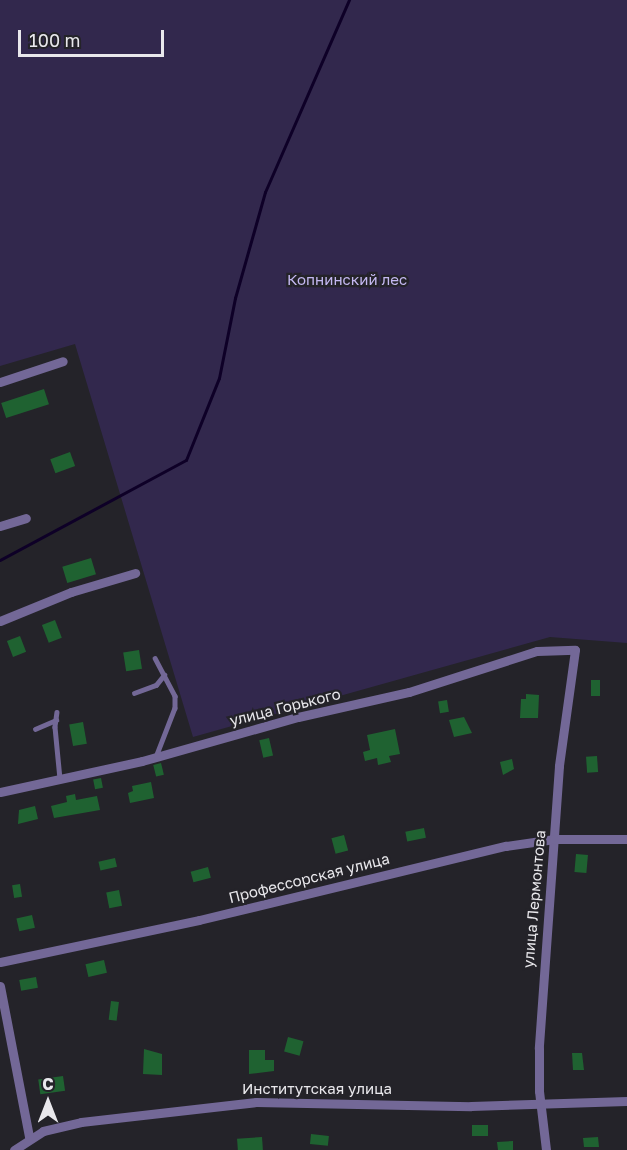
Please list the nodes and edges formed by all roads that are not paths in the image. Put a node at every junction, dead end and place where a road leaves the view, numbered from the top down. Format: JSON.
{"nodes":[{"id":1,"x":63,"y":361,"type":"dead end"},
{"id":2,"x":0,"y":382,"type":"edge"},
{"id":3,"x":26,"y":518,"type":"dead end"},
{"id":4,"x":0,"y":526,"type":"edge"},
{"id":5,"x":135,"y":573,"type":"dead end"},
{"id":6,"x":0,"y":621,"type":"edge"},
{"id":7,"x":575,"y":650,"type":"joint"},
{"id":8,"x":156,"y":658,"type":"dead end"},
{"id":9,"x":164,"y":675,"type":"junction"},
{"id":10,"x":134,"y":693,"type":"dead end"},
{"id":11,"x":57,"y":712,"type":"dead end"},
{"id":12,"x":56,"y":720,"type":"junction"},
{"id":13,"x":35,"y":729,"type":"dead end"},
{"id":14,"x":156,"y":757,"type":"junction"},
{"id":15,"x":60,"y":779,"type":"junction"},
{"id":16,"x":0,"y":792,"type":"edge"},
{"id":17,"x":554,"y":839,"type":"junction"},
{"id":18,"x":627,"y":839,"type":"edge"},
{"id":19,"x":0,"y":962,"type":"edge"},
{"id":20,"x":0,"y":986,"type":"edge"},
{"id":21,"x":627,"y":1101,"type":"edge"},
{"id":22,"x":541,"y":1104,"type":"junction"},
{"id":23,"x":29,"y":1137,"type":"junction"},
{"id":24,"x":14,"y":1150,"type":"edge"},
{"id":25,"x":546,"y":1150,"type":"edge"}],
"edges":[{"from":1,"to":2,"type":"street"},
{"from":3,"to":4,"type":"street"},
{"from":5,"to":6,"type":"street"},
{"from":7,"to":14,"type":"street","name":"улица Горького"},
{"from":7,"to":17,"type":"street","name":"улица Лермонтова"},
{"from":8,"to":9,"type":"lane"},
{"from":9,"to":10,"type":"lane"},
{"from":9,"to":14,"type":"lane"},
{"from":11,"to":12,"type":"lane"},
{"from":12,"to":13,"type":"lane"},
{"from":12,"to":15,"type":"lane"},
{"from":14,"to":15,"type":"street","name":"улица Горького"},
{"from":15,"to":16,"type":"street","name":"улица Горького"},
{"from":17,"to":18,"type":"street","name":"Профессорская улица"},
{"from":17,"to":19,"type":"street","name":"Профессорская улица"},
{"from":17,"to":22,"type":"street","name":"улица Лермонтова"},
{"from":20,"to":23,"type":"street"},
{"from":21,"to":22,"type":"street","name":"Институтская улица"},
{"from":22,"to":23,"type":"street","name":"Институтская улица"},
{"from":22,"to":25,"type":"street","name":"улица Лермонтова"},
{"from":23,"to":24,"type":"street","name":"Институтская улица"}]}
